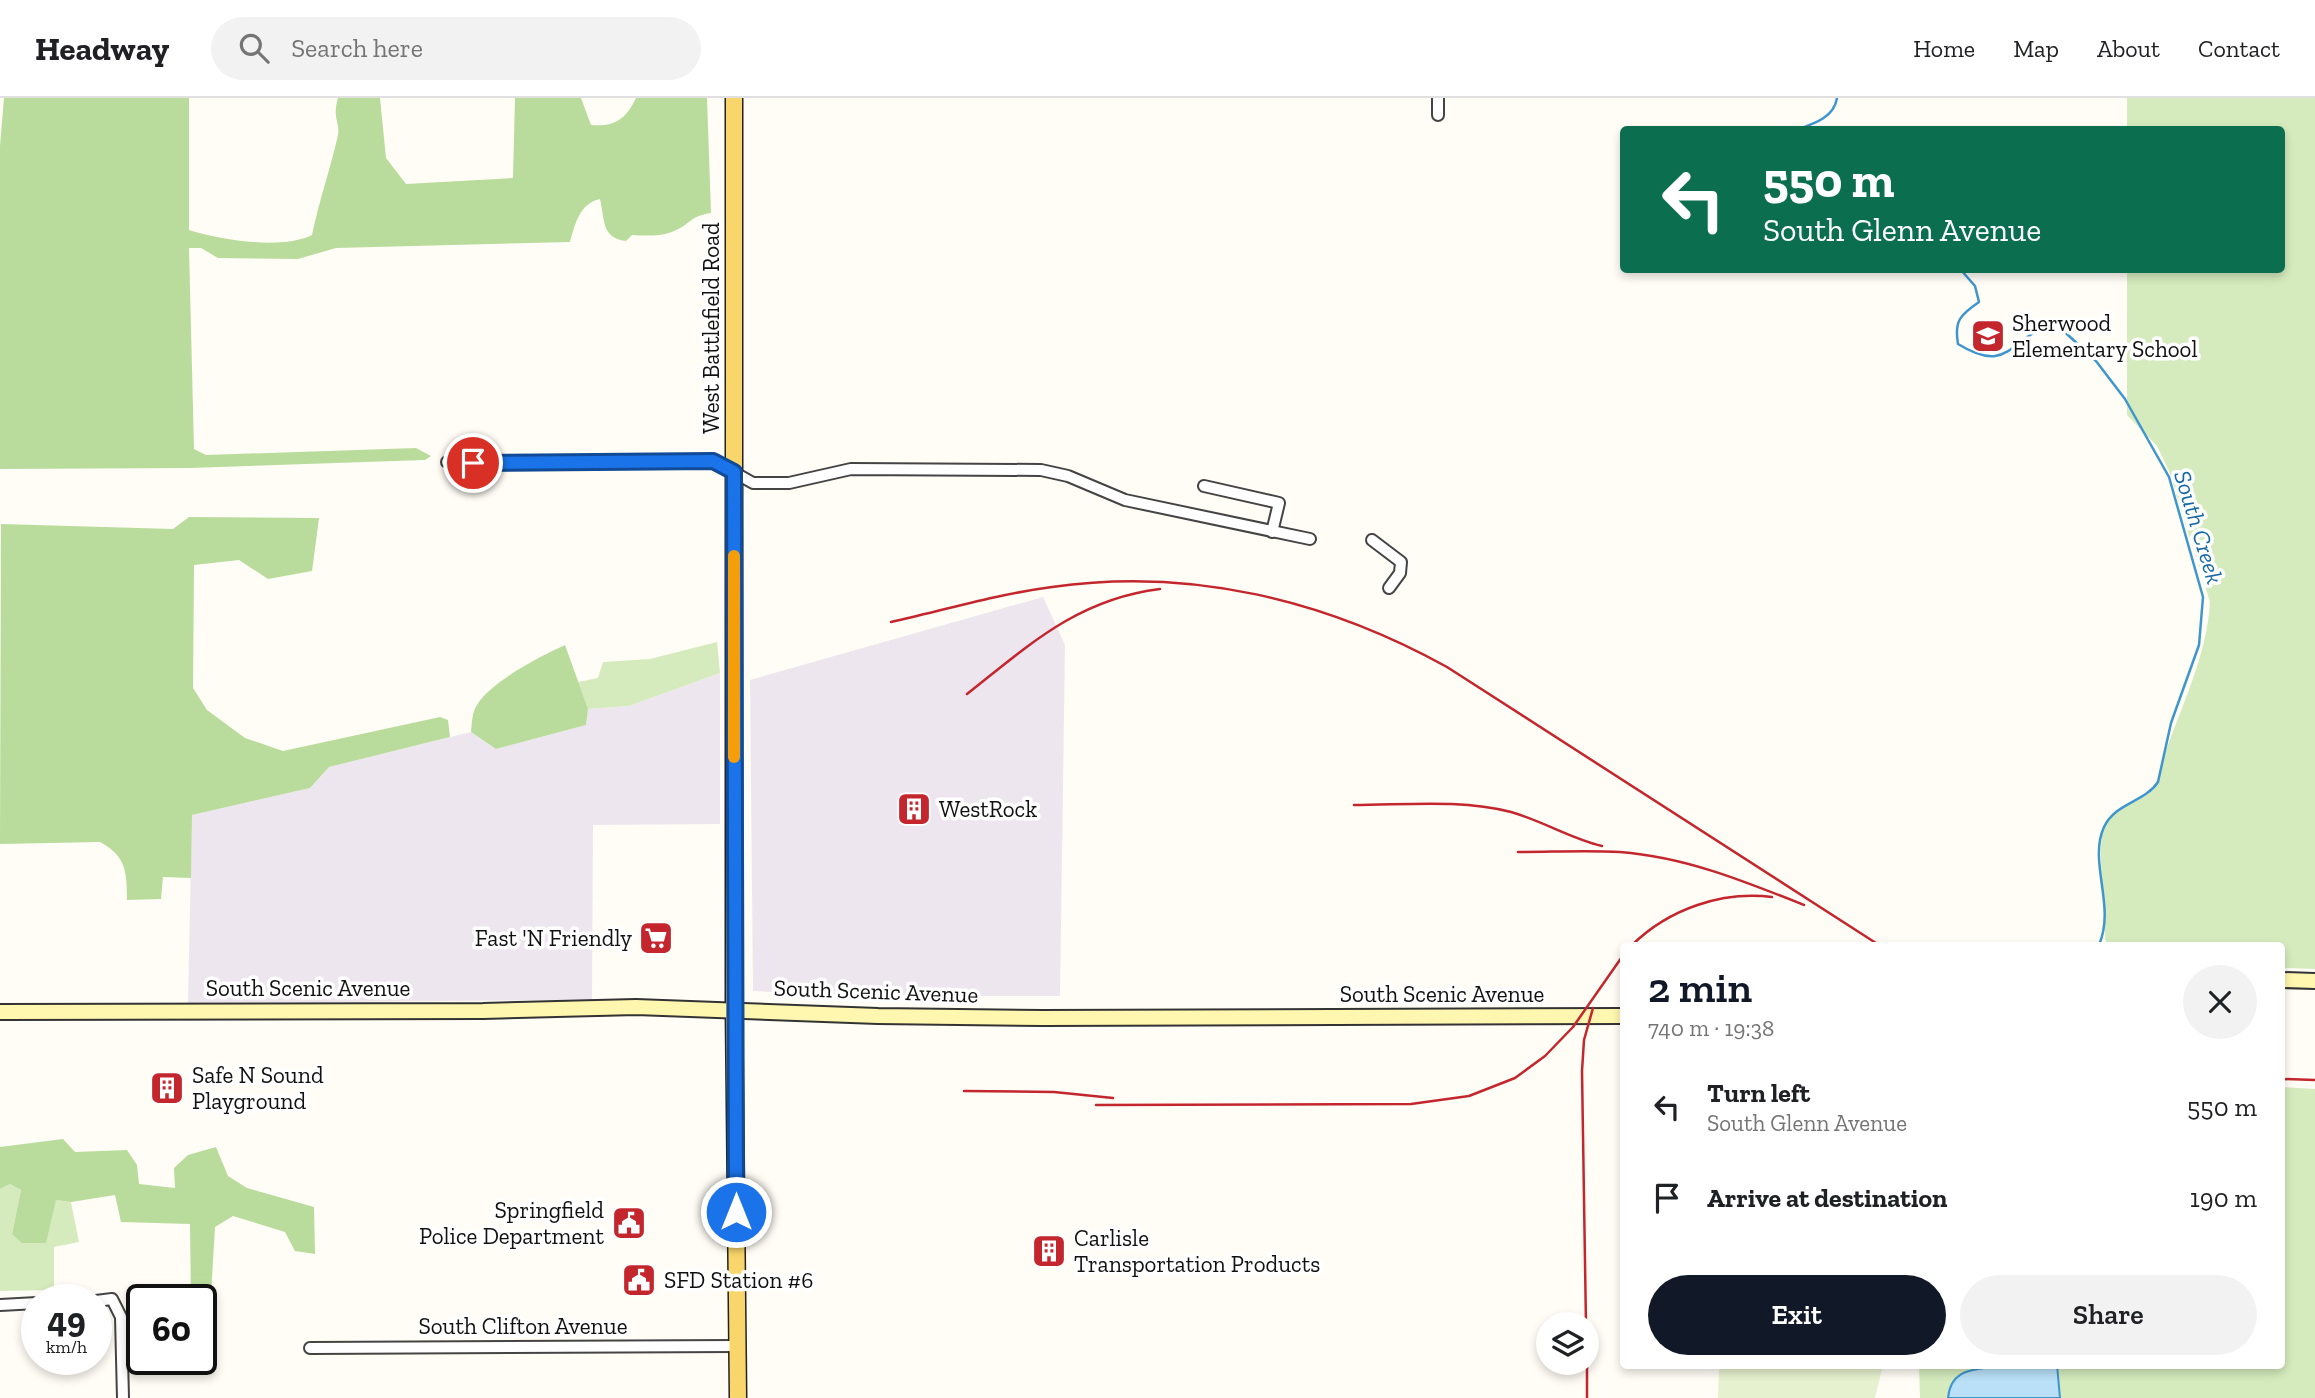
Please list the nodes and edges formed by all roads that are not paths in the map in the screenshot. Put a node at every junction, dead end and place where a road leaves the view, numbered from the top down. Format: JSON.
{"nodes":[{"id":1,"x":734,"y":98,"type":"edge"},
{"id":2,"x":1438,"y":98,"type":"edge"},
{"id":3,"x":1438,"y":115,"type":"dead end"},
{"id":4,"x":447,"y":462,"type":"dead end"},
{"id":5,"x":734,"y":472,"type":"junction"},
{"id":6,"x":1204,"y":486,"type":"dead end"},
{"id":7,"x":1272,"y":532,"type":"junction"},
{"id":8,"x":1310,"y":539,"type":"dead end"},
{"id":9,"x":1373,"y":540,"type":"dead end"},
{"id":10,"x":1389,"y":588,"type":"dead end"},
{"id":11,"x":2285,"y":980,"type":"edge"},
{"id":12,"x":2315,"y":981,"type":"edge"},
{"id":13,"x":734,"y":1009,"type":"junction"},
{"id":14,"x":0,"y":1012,"type":"edge"},
{"id":15,"x":1620,"y":1016,"type":"edge"},
{"id":16,"x":112,"y":1299,"type":"edge"},
{"id":17,"x":21,"y":1304,"type":"edge"},
{"id":18,"x":0,"y":1305,"type":"edge"},
{"id":19,"x":737,"y":1346,"type":"junction"},
{"id":20,"x":310,"y":1348,"type":"dead end"},
{"id":21,"x":123,"y":1398,"type":"edge"},
{"id":22,"x":738,"y":1398,"type":"edge"}],
"edges":[{"from":1,"to":5,"type":"main road","name":"West Battlefield Road"},
{"from":2,"to":3,"type":"street"},
{"from":4,"to":5,"type":"street"},
{"from":5,"to":7,"type":"street"},
{"from":5,"to":13,"type":"main road","name":"West Battlefield Road"},
{"from":6,"to":7,"type":"street"},
{"from":7,"to":8,"type":"street"},
{"from":9,"to":10,"type":"street"},
{"from":11,"to":12,"type":"main road"},
{"from":13,"to":14,"type":"main road","name":"South Scenic Avenue"},
{"from":13,"to":15,"type":"main road","name":"South Scenic Avenue"},
{"from":13,"to":19,"type":"main road","name":"West Battlefield Road"},
{"from":16,"to":21,"type":"street"},
{"from":17,"to":18,"type":"street"},
{"from":19,"to":20,"type":"street","name":"South Clifton Avenue"},
{"from":19,"to":22,"type":"main road","name":"West Battlefield Road"}]}
